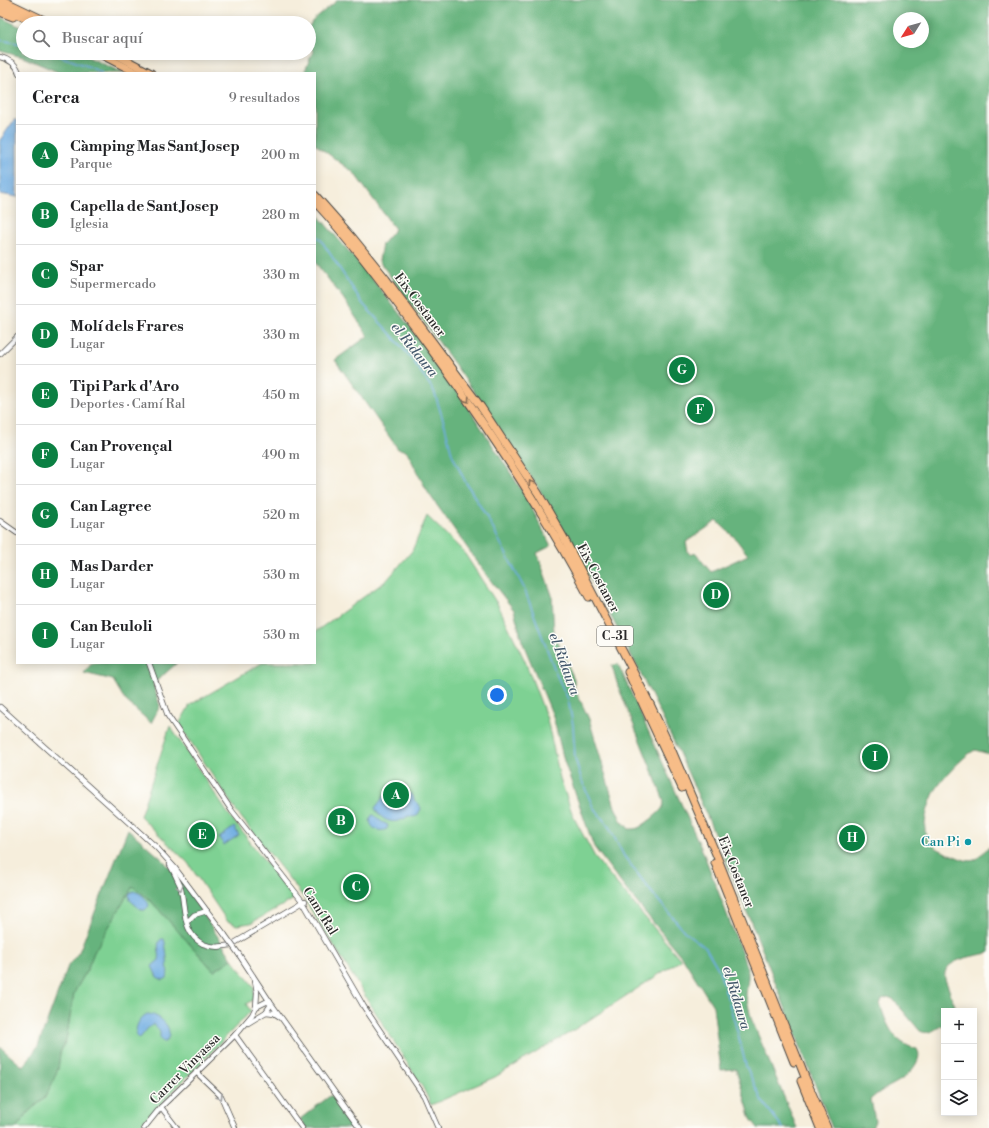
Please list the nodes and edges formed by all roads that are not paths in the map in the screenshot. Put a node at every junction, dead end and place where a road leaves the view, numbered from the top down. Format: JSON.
{"nodes":[{"id":1,"x":2,"y":0,"type":"edge"},
{"id":2,"x":11,"y":0,"type":"edge"},
{"id":3,"x":0,"y":6,"type":"edge"},
{"id":4,"x":0,"y":12,"type":"edge"},
{"id":5,"x":21,"y":16,"type":"edge"},
{"id":6,"x":35,"y":16,"type":"edge"},
{"id":7,"x":38,"y":16,"type":"edge"},
{"id":8,"x":16,"y":19,"type":"edge"},
{"id":9,"x":0,"y":57,"type":"edge"},
{"id":10,"x":112,"y":60,"type":"edge"},
{"id":11,"x":126,"y":60,"type":"edge"},
{"id":12,"x":19,"y":72,"type":"edge"},
{"id":13,"x":135,"y":72,"type":"edge"},
{"id":14,"x":149,"y":72,"type":"edge"},
{"id":15,"x":316,"y":196,"type":"edge"},
{"id":16,"x":316,"y":203,"type":"edge"},
{"id":17,"x":16,"y":338,"type":"edge"},
{"id":18,"x":0,"y":354,"type":"edge"},
{"id":19,"x":0,"y":521,"type":"edge"},
{"id":20,"x":16,"y":532,"type":"edge"},
{"id":21,"x":149,"y":664,"type":"edge"},
{"id":22,"x":0,"y":707,"type":"edge"},
{"id":23,"x":166,"y":857,"type":"junction"},
{"id":24,"x":304,"y":901,"type":"junction"},
{"id":25,"x":207,"y":911,"type":"junction"},
{"id":26,"x":187,"y":922,"type":"junction"},
{"id":27,"x":255,"y":979,"type":"junction"},
{"id":28,"x":270,"y":1002,"type":"junction"},
{"id":29,"x":256,"y":1007,"type":"junction"},
{"id":30,"x":266,"y":1012,"type":"junction"},
{"id":31,"x":281,"y":1018,"type":"junction"},
{"id":32,"x":243,"y":1027,"type":"junction"},
{"id":33,"x":235,"y":1035,"type":"junction"},
{"id":34,"x":196,"y":1072,"type":"junction"},
{"id":35,"x":161,"y":1107,"type":"junction"},
{"id":36,"x":144,"y":1128,"type":"edge"},
{"id":37,"x":177,"y":1128,"type":"edge"},
{"id":38,"x":235,"y":1128,"type":"edge"},
{"id":39,"x":302,"y":1128,"type":"edge"},
{"id":40,"x":360,"y":1128,"type":"edge"},
{"id":41,"x":438,"y":1128,"type":"edge"},
{"id":42,"x":820,"y":1128,"type":"edge"},
{"id":43,"x":827,"y":1128,"type":"edge"}],
"edges":[{"from":1,"to":6,"type":"highway"},
{"from":2,"to":7,"type":"highway"},
{"from":3,"to":5,"type":"highway"},
{"from":4,"to":8,"type":"highway"},
{"from":9,"to":12,"type":"street"},
{"from":10,"to":13,"type":"highway"},
{"from":11,"to":14,"type":"highway"},
{"from":43,"to":15,"type":"highway","name":"Eix Costaner","number":"C-31","one_way":true},
{"from":16,"to":42,"type":"highway","name":"Eix Costaner","number":"C-31","one_way":true},
{"from":17,"to":18,"type":"street"},
{"from":19,"to":20,"type":"street"},
{"from":21,"to":24,"type":"street","name":"Camí Ral"},
{"from":22,"to":23,"type":"street"},
{"from":23,"to":25,"type":"street"},
{"from":23,"to":26,"type":"street","one_way":true},
{"from":24,"to":26,"type":"street"},
{"from":24,"to":41,"type":"street","name":"Camí Ral"},
{"from":25,"to":26,"type":"street"},
{"from":25,"to":27,"type":"street","bridge":true},
{"from":27,"to":28,"type":"street"},
{"from":27,"to":29,"type":"street"},
{"from":28,"to":29,"type":"street"},
{"from":28,"to":30,"type":"street"},
{"from":28,"to":31,"type":"street"},
{"from":29,"to":32,"type":"street"},
{"from":30,"to":31,"type":"street"},
{"from":30,"to":32,"type":"street"},
{"from":31,"to":40,"type":"street"},
{"from":32,"to":33,"type":"street","name":"Carrer Vinyassa"},
{"from":33,"to":34,"type":"street","name":"Carrer Vinyassa"},
{"from":33,"to":39,"type":"street"},
{"from":34,"to":35,"type":"street","name":"Carrer Vinyassa"},
{"from":34,"to":38,"type":"street","one_way":true},
{"from":35,"to":36,"type":"street","name":"Carrer Vinyassa"},
{"from":35,"to":37,"type":"street"}]}
